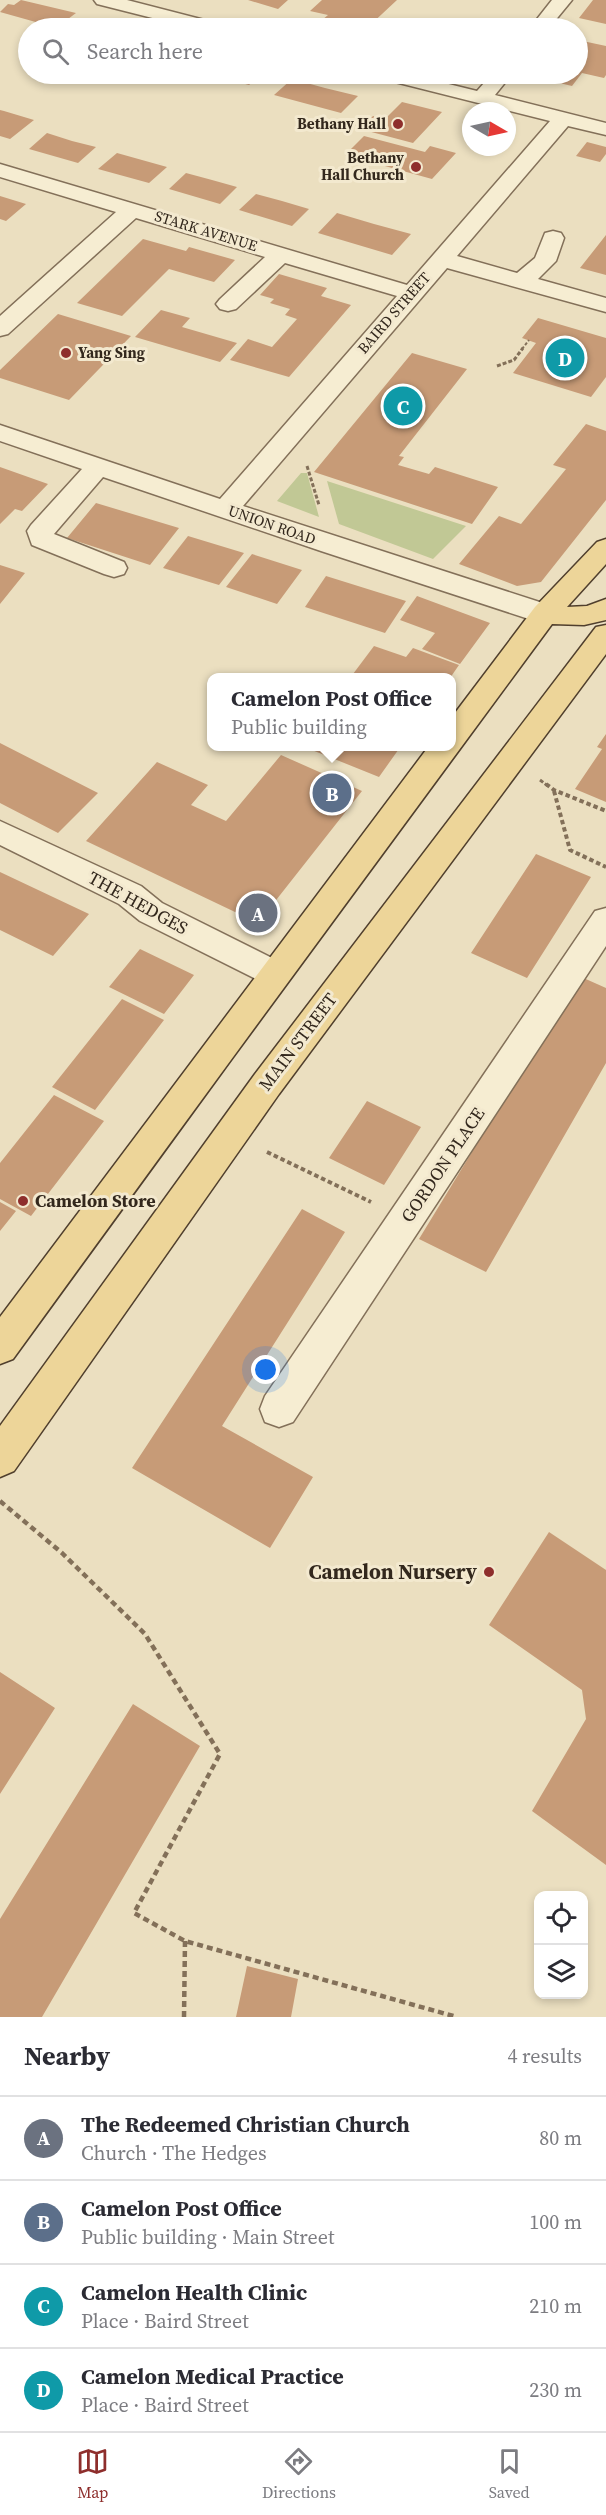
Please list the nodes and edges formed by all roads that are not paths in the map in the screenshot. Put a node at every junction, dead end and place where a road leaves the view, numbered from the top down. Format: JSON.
{"nodes":[{"id":1,"x":104,"y":0,"type":"edge"},
{"id":2,"x":562,"y":0,"type":"edge"},
{"id":3,"x":174,"y":18,"type":"edge"},
{"id":4,"x":547,"y":18,"type":"edge"},
{"id":5,"x":426,"y":84,"type":"edge"},
{"id":6,"x":493,"y":84,"type":"edge"},
{"id":7,"x":481,"y":98,"type":"junction"},
{"id":8,"x":564,"y":118,"type":"junction"},
{"id":9,"x":606,"y":129,"type":"edge"},
{"id":10,"x":0,"y":170,"type":"edge"},
{"id":11,"x":132,"y":209,"type":"junction"},
{"id":12,"x":553,"y":238,"type":"dead end"},
{"id":13,"x":281,"y":254,"type":"junction"},
{"id":14,"x":441,"y":260,"type":"junction"},
{"id":15,"x":522,"y":281,"type":"junction"},
{"id":16,"x":411,"y":293,"type":"junction"},
{"id":17,"x":228,"y":304,"type":"dead end"},
{"id":18,"x":606,"y":305,"type":"edge"},
{"id":19,"x":0,"y":329,"type":"edge"},
{"id":20,"x":0,"y":432,"type":"edge"},
{"id":21,"x":99,"y":466,"type":"junction"},
{"id":22,"x":226,"y":509,"type":"junction"},
{"id":23,"x":606,"y":548,"type":"edge"},
{"id":24,"x":114,"y":568,"type":"dead end"},
{"id":25,"x":606,"y":608,"type":"edge"},
{"id":26,"x":545,"y":614,"type":"junction"},
{"id":27,"x":606,"y":634,"type":"edge"},
{"id":28,"x":456,"y":733,"type":"edge"},
{"id":29,"x":442,"y":751,"type":"edge"},
{"id":30,"x":0,"y":832,"type":"edge"},
{"id":31,"x":606,"y":920,"type":"edge"},
{"id":32,"x":275,"y":974,"type":"junction"},
{"id":33,"x":0,"y":1347,"type":"edge"},
{"id":34,"x":279,"y":1409,"type":"dead end"},
{"id":35,"x":0,"y":1458,"type":"edge"}],
"edges":[{"from":1,"to":3,"type":"street"},
{"from":2,"to":4,"type":"street"},
{"from":5,"to":7,"type":"street"},
{"from":6,"to":7,"type":"street"},
{"from":7,"to":8,"type":"street"},
{"from":8,"to":9,"type":"street"},
{"from":8,"to":14,"type":"street","name":"BAIRD STREET"},
{"from":10,"to":11,"type":"street","name":"STARK AVENUE"},
{"from":11,"to":13,"type":"street","name":"STARK AVENUE"},
{"from":11,"to":19,"type":"street"},
{"from":12,"to":15,"type":"street"},
{"from":13,"to":16,"type":"street","name":"STARK AVENUE"},
{"from":13,"to":17,"type":"street"},
{"from":14,"to":15,"type":"street"},
{"from":14,"to":16,"type":"street","name":"BAIRD STREET"},
{"from":15,"to":18,"type":"street"},
{"from":16,"to":22,"type":"street","name":"BAIRD STREET"},
{"from":20,"to":21,"type":"street","name":"UNION ROAD"},
{"from":21,"to":22,"type":"street","name":"UNION ROAD"},
{"from":21,"to":24,"type":"street"},
{"from":22,"to":26,"type":"street","name":"UNION ROAD"},
{"from":23,"to":26,"type":"main road"},
{"from":25,"to":26,"type":"main road"},
{"from":26,"to":28,"type":"main road"},
{"from":27,"to":35,"type":"main road","name":"MAIN STREET"},
{"from":29,"to":32,"type":"main road"},
{"from":30,"to":32,"type":"street","name":"THE HEDGES"},
{"from":31,"to":34,"type":"street","name":"GORDON PLACE"},
{"from":32,"to":33,"type":"main road"}]}
